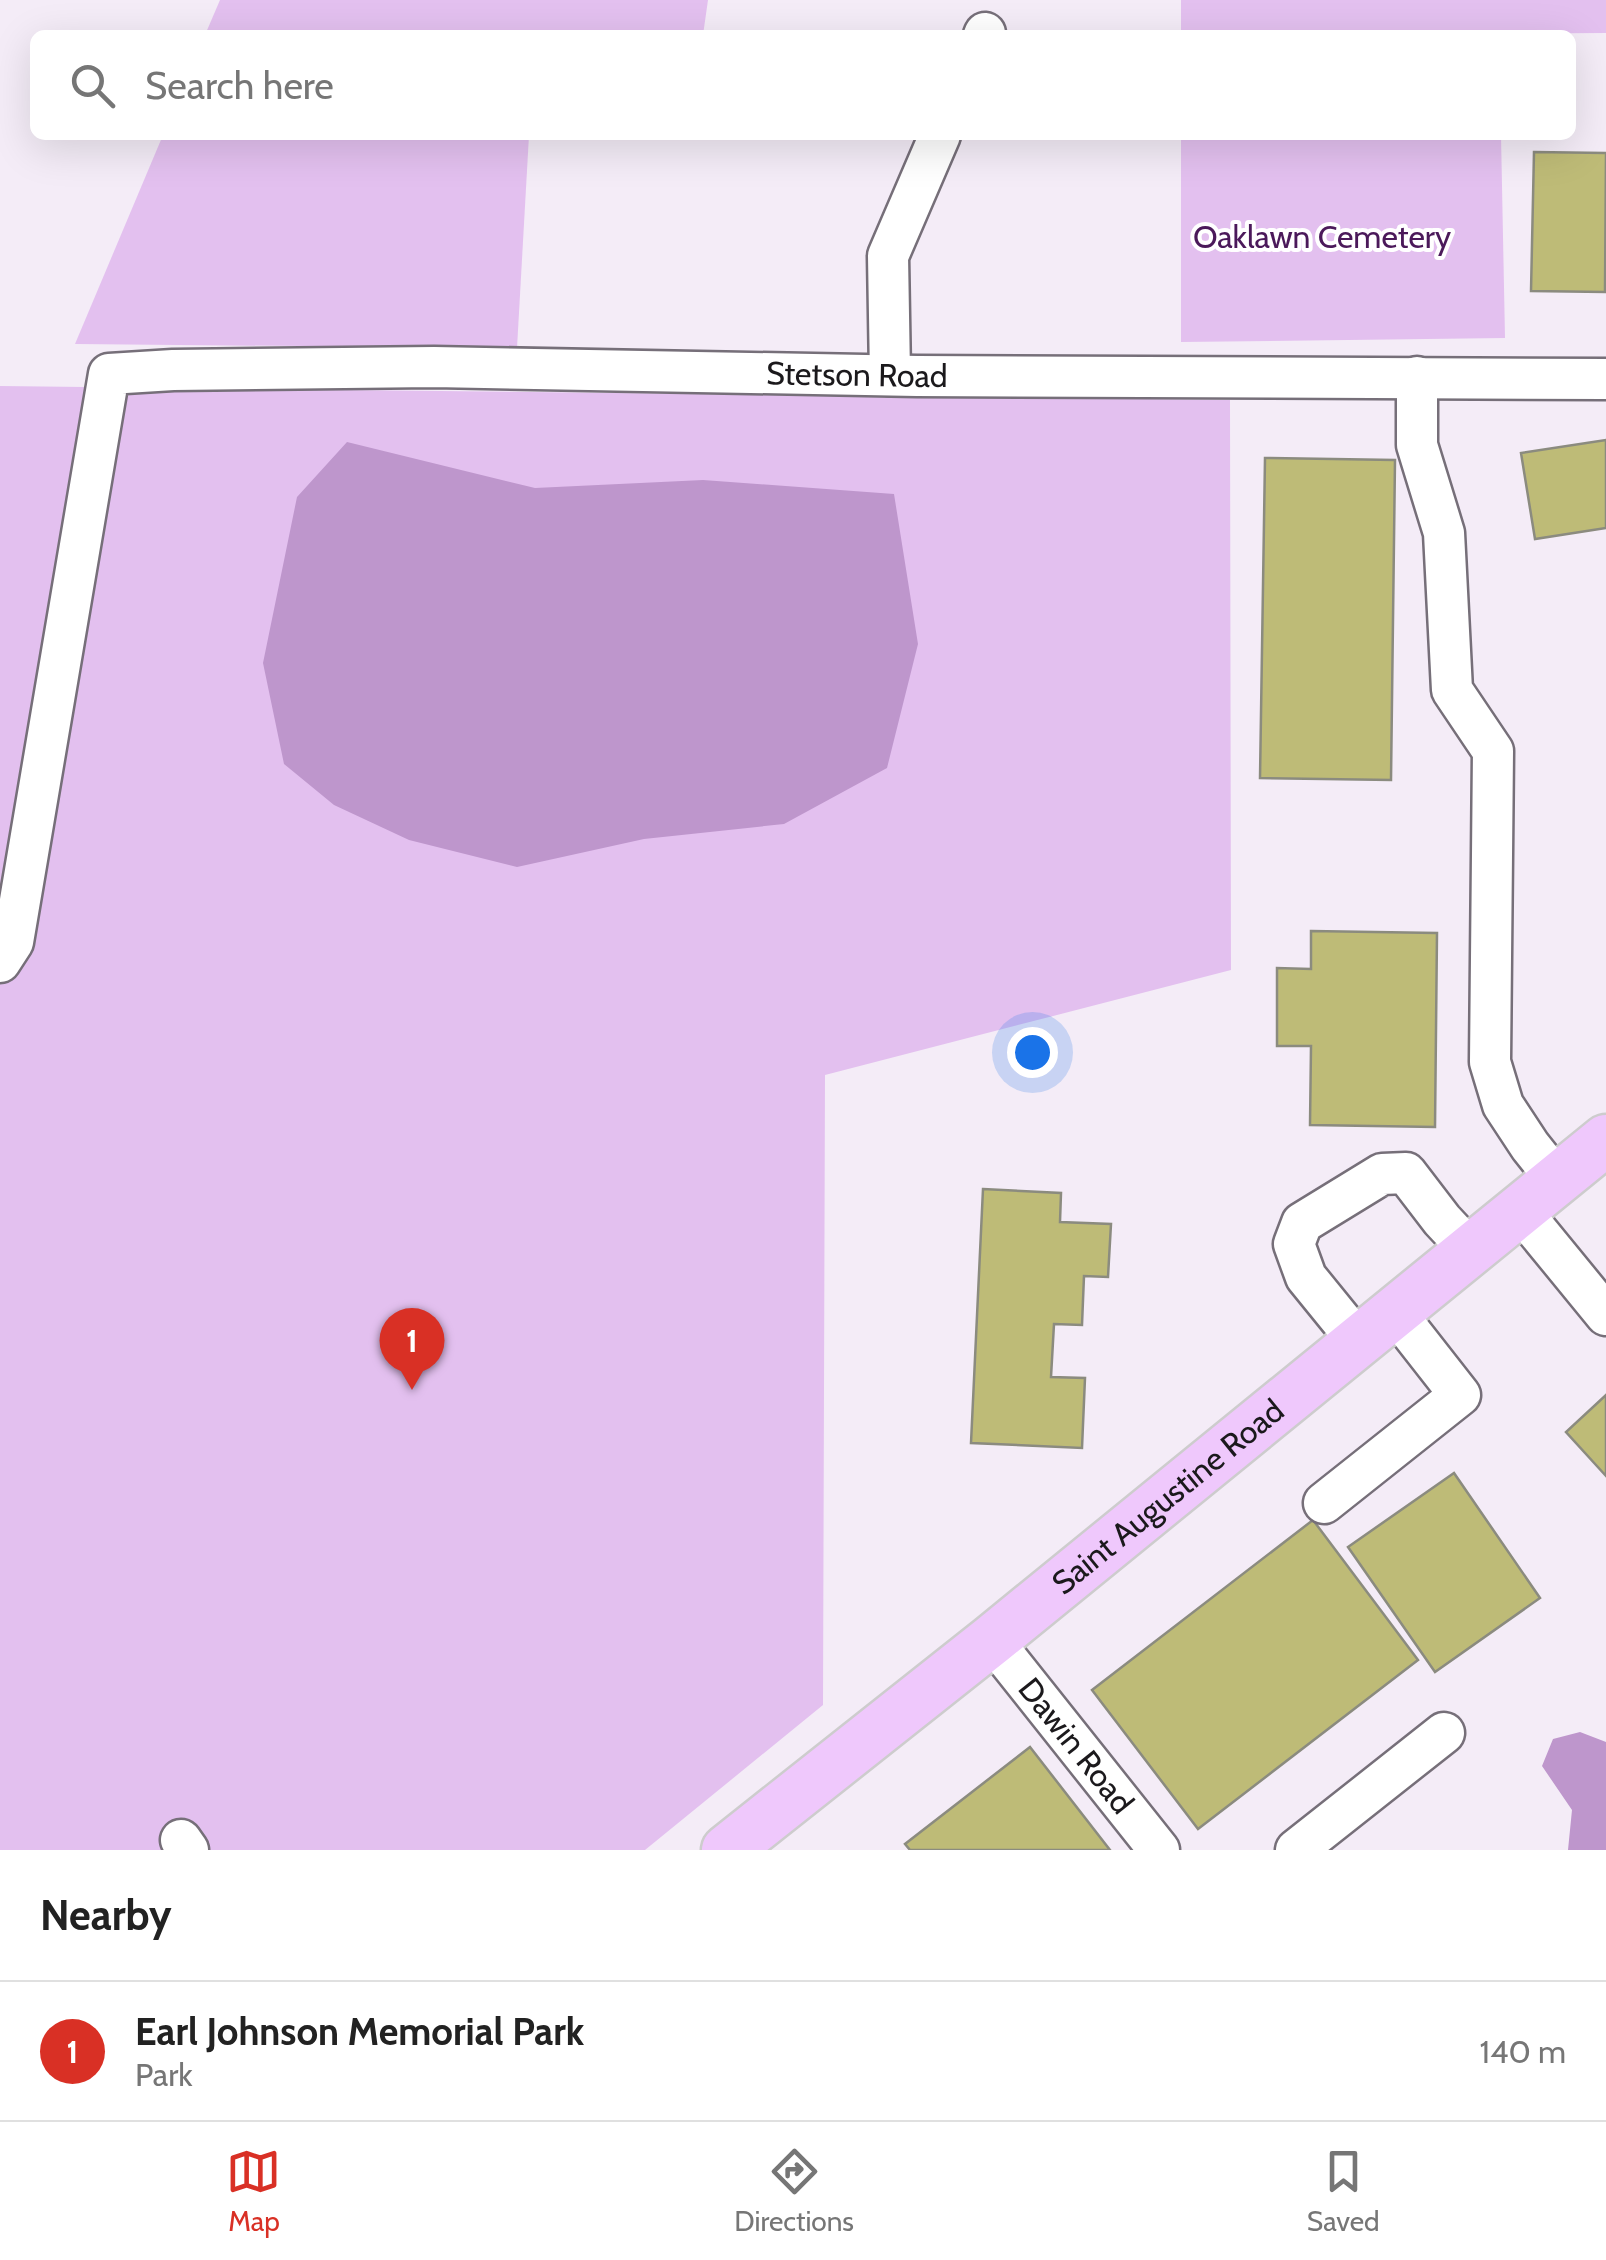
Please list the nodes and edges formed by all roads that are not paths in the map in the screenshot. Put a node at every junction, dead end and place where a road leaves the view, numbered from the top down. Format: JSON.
{"nodes":[{"id":1,"x":938,"y":140,"type":"edge"},
{"id":2,"x":890,"y":375,"type":"junction"},
{"id":3,"x":1418,"y":377,"type":"junction"},
{"id":4,"x":1606,"y":379,"type":"edge"},
{"id":5,"x":0,"y":962,"type":"edge"},
{"id":6,"x":1606,"y":1140,"type":"edge"},
{"id":7,"x":1538,"y":1195,"type":"junction"},
{"id":8,"x":1470,"y":1250,"type":"junction"},
{"id":9,"x":1606,"y":1315,"type":"edge"},
{"id":10,"x":1377,"y":1327,"type":"junction"},
{"id":11,"x":1324,"y":1503,"type":"dead end"},
{"id":12,"x":992,"y":1640,"type":"junction"},
{"id":13,"x":1444,"y":1733,"type":"dead end"},
{"id":14,"x":753,"y":1841,"type":"edge"},
{"id":15,"x":1159,"y":1850,"type":"edge"},
{"id":16,"x":1296,"y":1850,"type":"edge"}],
"edges":[{"from":1,"to":2,"type":"street"},
{"from":2,"to":3,"type":"street","name":"Stetson Road"},
{"from":2,"to":5,"type":"street","name":"Stetson Road"},
{"from":3,"to":4,"type":"street","name":"Stetson Road"},
{"from":3,"to":7,"type":"street"},
{"from":6,"to":7,"type":"main road","name":"Saint Augustine Road"},
{"from":7,"to":8,"type":"main road","name":"Saint Augustine Road"},
{"from":7,"to":9,"type":"street"},
{"from":8,"to":10,"type":"main road","name":"Saint Augustine Road"},
{"from":8,"to":10,"type":"street"},
{"from":10,"to":11,"type":"street"},
{"from":10,"to":12,"type":"main road","name":"Saint Augustine Road"},
{"from":12,"to":14,"type":"main road","name":"Saint Augustine Road"},
{"from":12,"to":15,"type":"street","name":"Dawin Road"},
{"from":13,"to":16,"type":"street"}]}
